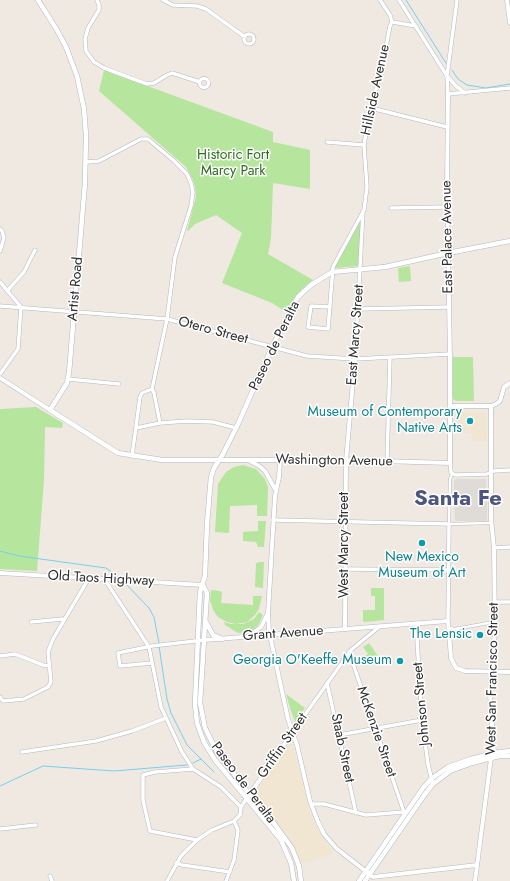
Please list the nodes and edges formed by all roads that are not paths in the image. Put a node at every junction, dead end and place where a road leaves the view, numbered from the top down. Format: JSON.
{"nodes":[{"id":1,"x":38,"y":0,"type":"edge"},
{"id":2,"x":97,"y":0,"type":"edge"},
{"id":3,"x":163,"y":0,"type":"edge"},
{"id":4,"x":380,"y":0,"type":"edge"},
{"id":5,"x":399,"y":0,"type":"edge"},
{"id":6,"x":457,"y":0,"type":"edge"},
{"id":7,"x":507,"y":0,"type":"edge"},
{"id":8,"x":392,"y":22,"type":"junction"},
{"id":9,"x":510,"y":23,"type":"edge"},
{"id":10,"x":416,"y":26,"type":"junction"},
{"id":11,"x":245,"y":37,"type":"dead end"},
{"id":12,"x":447,"y":76,"type":"junction"},
{"id":13,"x":200,"y":82,"type":"dead end"},
{"id":14,"x":510,"y":88,"type":"edge"},
{"id":15,"x":467,"y":93,"type":"junction"},
{"id":16,"x":448,"y":94,"type":"junction"},
{"id":17,"x":371,"y":108,"type":"junction"},
{"id":18,"x":447,"y":128,"type":"junction"},
{"id":19,"x":327,"y":142,"type":"dead end"},
{"id":20,"x":364,"y":145,"type":"junction"},
{"id":21,"x":87,"y":162,"type":"junction"},
{"id":22,"x":447,"y":207,"type":"junction"},
{"id":23,"x":391,"y":208,"type":"dead end"},
{"id":24,"x":364,"y":210,"type":"junction"},
{"id":25,"x":0,"y":229,"type":"edge"},
{"id":26,"x":510,"y":241,"type":"edge"},
{"id":27,"x":35,"y":250,"type":"dead end"},
{"id":28,"x":0,"y":251,"type":"edge"},
{"id":29,"x":448,"y":253,"type":"junction"},
{"id":30,"x":360,"y":270,"type":"junction"},
{"id":31,"x":332,"y":272,"type":"junction"},
{"id":32,"x":0,"y":282,"type":"edge"},
{"id":33,"x":7,"y":291,"type":"junction"},
{"id":34,"x":0,"y":306,"type":"edge"},
{"id":35,"x":21,"y":307,"type":"junction"},
{"id":36,"x":330,"y":307,"type":"junction"},
{"id":37,"x":449,"y":307,"type":"junction"},
{"id":38,"x":358,"y":309,"type":"junction"},
{"id":39,"x":74,"y":312,"type":"junction"},
{"id":40,"x":167,"y":319,"type":"junction"},
{"id":41,"x":272,"y":347,"type":"junction"},
{"id":42,"x":450,"y":354,"type":"junction"},
{"id":43,"x":390,"y":357,"type":"junction"},
{"id":44,"x":355,"y":359,"type":"junction"},
{"id":45,"x":0,"y":374,"type":"edge"},
{"id":46,"x":0,"y":378,"type":"edge"},
{"id":47,"x":68,"y":379,"type":"junction"},
{"id":48,"x":510,"y":383,"type":"edge"},
{"id":49,"x":119,"y":384,"type":"dead end"},
{"id":50,"x":152,"y":389,"type":"junction"},
{"id":51,"x":450,"y":406,"type":"junction"},
{"id":52,"x":491,"y":406,"type":"junction"},
{"id":53,"x":50,"y":410,"type":"junction"},
{"id":54,"x":160,"y":423,"type":"junction"},
{"id":55,"x":136,"y":428,"type":"junction"},
{"id":56,"x":236,"y":428,"type":"junction"},
{"id":57,"x":132,"y":456,"type":"junction"},
{"id":58,"x":219,"y":460,"type":"junction"},
{"id":59,"x":248,"y":460,"type":"junction"},
{"id":60,"x":280,"y":460,"type":"junction"},
{"id":61,"x":346,"y":460,"type":"junction"},
{"id":62,"x":387,"y":461,"type":"junction"},
{"id":63,"x":450,"y":463,"type":"junction"},
{"id":64,"x":510,"y":470,"type":"edge"},
{"id":65,"x":452,"y":473,"type":"junction"},
{"id":66,"x":491,"y":473,"type":"junction"},
{"id":67,"x":275,"y":489,"type":"junction"},
{"id":68,"x":273,"y":520,"type":"junction"},
{"id":69,"x":345,"y":521,"type":"junction"},
{"id":70,"x":450,"y":524,"type":"junction"},
{"id":71,"x":492,"y":524,"type":"junction"},
{"id":72,"x":510,"y":547,"type":"edge"},
{"id":73,"x":494,"y":548,"type":"junction"},
{"id":74,"x":345,"y":569,"type":"junction"},
{"id":75,"x":449,"y":570,"type":"junction"},
{"id":76,"x":0,"y":573,"type":"edge"},
{"id":77,"x":89,"y":578,"type":"junction"},
{"id":78,"x":105,"y":580,"type":"junction"},
{"id":79,"x":203,"y":584,"type":"junction"},
{"id":80,"x":495,"y":602,"type":"junction"},
{"id":81,"x":510,"y":602,"type":"edge"},
{"id":82,"x":268,"y":612,"type":"junction"},
{"id":83,"x":64,"y":619,"type":"junction"},
{"id":84,"x":205,"y":619,"type":"junction"},
{"id":85,"x":448,"y":621,"type":"junction"},
{"id":86,"x":31,"y":622,"type":"dead end"},
{"id":87,"x":495,"y":622,"type":"junction"},
{"id":88,"x":416,"y":624,"type":"junction"},
{"id":89,"x":380,"y":627,"type":"junction"},
{"id":90,"x":449,"y":628,"type":"junction"},
{"id":91,"x":345,"y":629,"type":"junction"},
{"id":92,"x":269,"y":634,"type":"junction"},
{"id":93,"x":247,"y":636,"type":"junction"},
{"id":94,"x":222,"y":639,"type":"junction"},
{"id":95,"x":204,"y":640,"type":"junction"},
{"id":96,"x":198,"y":642,"type":"junction"},
{"id":97,"x":150,"y":646,"type":"junction"},
{"id":98,"x":349,"y":652,"type":"junction"},
{"id":99,"x":0,"y":656,"type":"edge"},
{"id":100,"x":152,"y":663,"type":"junction"},
{"id":101,"x":49,"y":666,"type":"junction"},
{"id":102,"x":492,"y":672,"type":"junction"},
{"id":103,"x":510,"y":672,"type":"edge"},
{"id":104,"x":327,"y":683,"type":"junction"},
{"id":105,"x":1,"y":700,"type":"edge"},
{"id":106,"x":166,"y":718,"type":"junction"},
{"id":107,"x":422,"y":720,"type":"junction"},
{"id":108,"x":375,"y":729,"type":"junction"},
{"id":109,"x":292,"y":732,"type":"junction"},
{"id":110,"x":339,"y":735,"type":"junction"},
{"id":111,"x":218,"y":745,"type":"dead end"},
{"id":112,"x":22,"y":752,"type":"dead end"},
{"id":113,"x":510,"y":752,"type":"edge"},
{"id":114,"x":494,"y":753,"type":"junction"},
{"id":115,"x":510,"y":756,"type":"edge"},
{"id":116,"x":491,"y":758,"type":"junction"},
{"id":117,"x":225,"y":763,"type":"junction"},
{"id":118,"x":193,"y":769,"type":"junction"},
{"id":119,"x":432,"y":782,"type":"junction"},
{"id":120,"x":249,"y":796,"type":"junction"},
{"id":121,"x":311,"y":804,"type":"junction"},
{"id":122,"x":241,"y":808,"type":"junction"},
{"id":123,"x":356,"y":813,"type":"junction"},
{"id":124,"x":406,"y":814,"type":"junction"},
{"id":125,"x":234,"y":821,"type":"junction"},
{"id":126,"x":36,"y":825,"type":"dead end"},
{"id":127,"x":0,"y":829,"type":"edge"},
{"id":128,"x":197,"y":840,"type":"junction"},
{"id":129,"x":176,"y":863,"type":"junction"},
{"id":130,"x":477,"y":865,"type":"junction"},
{"id":131,"x":230,"y":872,"type":"junction"},
{"id":132,"x":368,"y":872,"type":"junction"},
{"id":133,"x":50,"y":876,"type":"dead end"},
{"id":134,"x":52,"y":881,"type":"edge"},
{"id":135,"x":167,"y":881,"type":"edge"},
{"id":136,"x":226,"y":881,"type":"edge"},
{"id":137,"x":294,"y":881,"type":"edge"},
{"id":138,"x":301,"y":881,"type":"edge"},
{"id":139,"x":359,"y":881,"type":"edge"},
{"id":140,"x":365,"y":881,"type":"edge"},
{"id":141,"x":475,"y":881,"type":"edge"}],
"edges":[{"from":1,"to":21,"type":"main road","name":"Artist Road"},
{"from":2,"to":13,"type":"street"},
{"from":3,"to":11,"type":"street"},
{"from":4,"to":8,"type":"street"},
{"from":5,"to":10,"type":"street"},
{"from":6,"to":12,"type":"street","name":"East Palace Avenue"},
{"from":7,"to":9,"type":"street"},
{"from":8,"to":10,"type":"street"},
{"from":8,"to":17,"type":"street","name":"Hillside Avenue"},
{"from":10,"to":12,"type":"street"},
{"from":12,"to":15,"type":"street"},
{"from":12,"to":16,"type":"street","name":"East Palace Avenue"},
{"from":14,"to":15,"type":"street"},
{"from":15,"to":16,"type":"street"},
{"from":16,"to":18,"type":"street","name":"East Palace Avenue"},
{"from":17,"to":18,"type":"street"},
{"from":17,"to":20,"type":"street","name":"Hillside Avenue"},
{"from":18,"to":22,"type":"street","name":"East Palace Avenue"},
{"from":19,"to":20,"type":"street"},
{"from":20,"to":24,"type":"street","name":"Hillside Avenue"},
{"from":21,"to":39,"type":"main road","name":"Artist Road"},
{"from":21,"to":40,"type":"street"},
{"from":22,"to":23,"type":"street"},
{"from":22,"to":29,"type":"street","name":"East Palace Avenue"},
{"from":24,"to":30,"type":"street","name":"East Marcy Street"},
{"from":24,"to":31,"type":"street","name":"Hillside Avenue"},
{"from":25,"to":28,"type":"street"},
{"from":26,"to":29,"type":"main road","name":"Paseo de Peralta"},
{"from":27,"to":33,"type":"street"},
{"from":29,"to":30,"type":"main road","name":"Paseo de Peralta"},
{"from":29,"to":37,"type":"street","name":"East Palace Avenue"},
{"from":30,"to":31,"type":"main road","name":"Paseo de Peralta"},
{"from":30,"to":38,"type":"street","name":"East Marcy Street"},
{"from":31,"to":36,"type":"street"},
{"from":31,"to":41,"type":"main road","name":"Paseo de Peralta"},
{"from":32,"to":33,"type":"street"},
{"from":33,"to":35,"type":"street"},
{"from":34,"to":35,"type":"street","name":"Otero Street"},
{"from":35,"to":39,"type":"street","name":"Otero Street"},
{"from":35,"to":45,"type":"street"},
{"from":36,"to":36,"type":"street"},
{"from":37,"to":38,"type":"street"},
{"from":37,"to":42,"type":"street","name":"East Palace Avenue"},
{"from":38,"to":44,"type":"street","name":"East Marcy Street"},
{"from":39,"to":40,"type":"street","name":"Otero Street"},
{"from":39,"to":47,"type":"main road","name":"Artist Road"},
{"from":40,"to":41,"type":"street","name":"Otero Street"},
{"from":40,"to":50,"type":"street"},
{"from":41,"to":44,"type":"street","name":"Otero Street"},
{"from":41,"to":56,"type":"main road","name":"Paseo de Peralta"},
{"from":42,"to":43,"type":"street","name":"Otero Street"},
{"from":42,"to":51,"type":"street","name":"East Palace Avenue"},
{"from":43,"to":44,"type":"street","name":"Otero Street"},
{"from":43,"to":62,"type":"street"},
{"from":44,"to":61,"type":"street","name":"East Marcy Street"},
{"from":46,"to":53,"type":"street"},
{"from":47,"to":49,"type":"street"},
{"from":47,"to":53,"type":"main road","name":"Artist Road"},
{"from":48,"to":52,"type":"street"},
{"from":50,"to":54,"type":"street"},
{"from":50,"to":55,"type":"street"},
{"from":51,"to":52,"type":"street"},
{"from":51,"to":63,"type":"street","name":"East Palace Avenue"},
{"from":52,"to":66,"type":"street","name":"West San Francisco Street"},
{"from":53,"to":57,"type":"main road"},
{"from":54,"to":55,"type":"street"},
{"from":54,"to":56,"type":"street"},
{"from":55,"to":57,"type":"street"},
{"from":56,"to":58,"type":"main road","name":"Paseo de Peralta"},
{"from":57,"to":58,"type":"main road"},
{"from":58,"to":59,"type":"street","name":"Washington Avenue"},
{"from":58,"to":79,"type":"main road","name":"Paseo de Peralta"},
{"from":59,"to":60,"type":"street","name":"Washington Avenue"},
{"from":59,"to":67,"type":"street"},
{"from":60,"to":61,"type":"street","name":"Washington Avenue"},
{"from":60,"to":67,"type":"street"},
{"from":61,"to":62,"type":"street","name":"Washington Avenue"},
{"from":61,"to":69,"type":"street","name":"West Marcy Street"},
{"from":62,"to":63,"type":"street","name":"Washington Avenue"},
{"from":63,"to":65,"type":"street","name":"East Palace Avenue"},
{"from":64,"to":66,"type":"street"},
{"from":65,"to":66,"type":"street"},
{"from":65,"to":70,"type":"street"},
{"from":66,"to":71,"type":"street","name":"West San Francisco Street"},
{"from":67,"to":68,"type":"street"},
{"from":68,"to":69,"type":"street"},
{"from":68,"to":82,"type":"street"},
{"from":69,"to":70,"type":"street"},
{"from":69,"to":74,"type":"street","name":"West Marcy Street"},
{"from":70,"to":71,"type":"street"},
{"from":70,"to":75,"type":"street"},
{"from":71,"to":73,"type":"street","name":"West San Francisco Street"},
{"from":72,"to":73,"type":"street"},
{"from":73,"to":80,"type":"street","name":"West San Francisco Street"},
{"from":74,"to":75,"type":"street"},
{"from":74,"to":91,"type":"street","name":"West Marcy Street"},
{"from":75,"to":85,"type":"street"},
{"from":76,"to":77,"type":"street","name":"Old Taos Highway"},
{"from":77,"to":78,"type":"street","name":"Old Taos Highway"},
{"from":77,"to":83,"type":"street"},
{"from":78,"to":79,"type":"street","name":"Old Taos Highway"},
{"from":78,"to":97,"type":"street"},
{"from":79,"to":84,"type":"main road","name":"Paseo de Peralta"},
{"from":79,"to":96,"type":"main road","name":"Paseo de Peralta"},
{"from":80,"to":81,"type":"street"},
{"from":80,"to":87,"type":"street","name":"West San Francisco Street"},
{"from":82,"to":92,"type":"street"},
{"from":82,"to":93,"type":"street"},
{"from":83,"to":86,"type":"street"},
{"from":83,"to":101,"type":"street"},
{"from":84,"to":94,"type":"main road"},
{"from":84,"to":95,"type":"main road","name":"Paseo de Peralta"},
{"from":85,"to":88,"type":"street","name":"Grant Avenue"},
{"from":85,"to":90,"type":"street"},
{"from":87,"to":90,"type":"street"},
{"from":87,"to":102,"type":"street","name":"West San Francisco Street"},
{"from":88,"to":89,"type":"street","name":"Grant Avenue"},
{"from":88,"to":107,"type":"street","name":"Johnson Street"},
{"from":89,"to":91,"type":"street","name":"Grant Avenue"},
{"from":89,"to":98,"type":"street","name":"Griffin Street"},
{"from":90,"to":102,"type":"street"},
{"from":91,"to":92,"type":"street","name":"Grant Avenue"},
{"from":92,"to":93,"type":"street","name":"Grant Avenue"},
{"from":92,"to":109,"type":"street"},
{"from":93,"to":94,"type":"street","name":"Grant Avenue"},
{"from":94,"to":95,"type":"street","name":"Grant Avenue"},
{"from":95,"to":96,"type":"street","name":"Grant Avenue"},
{"from":95,"to":117,"type":"main road","name":"Paseo de Peralta"},
{"from":96,"to":97,"type":"street","name":"Grant Avenue"},
{"from":96,"to":120,"type":"main road","name":"Paseo de Peralta"},
{"from":97,"to":100,"type":"street"},
{"from":97,"to":100,"type":"street","name":"Grant Avenue"},
{"from":98,"to":104,"type":"street","name":"Griffin Street"},
{"from":98,"to":108,"type":"street","name":"McKenzie Street"},
{"from":99,"to":101,"type":"street"},
{"from":100,"to":106,"type":"street"},
{"from":101,"to":105,"type":"street"},
{"from":102,"to":103,"type":"street"},
{"from":102,"to":114,"type":"street","name":"West San Francisco Street"},
{"from":104,"to":109,"type":"street","name":"Griffin Street"},
{"from":104,"to":110,"type":"street","name":"Staab Street"},
{"from":106,"to":112,"type":"street"},
{"from":106,"to":118,"type":"street"},
{"from":107,"to":108,"type":"street"},
{"from":107,"to":119,"type":"street","name":"Johnson Street"},
{"from":108,"to":110,"type":"street"},
{"from":108,"to":124,"type":"street","name":"McKenzie Street"},
{"from":109,"to":120,"type":"street","name":"Griffin Street"},
{"from":109,"to":121,"type":"street"},
{"from":110,"to":123,"type":"street","name":"Staab Street"},
{"from":111,"to":117,"type":"main road"},
{"from":113,"to":114,"type":"main road"},
{"from":114,"to":116,"type":"street","name":"West San Francisco Street"},
{"from":114,"to":119,"type":"main road"},
{"from":115,"to":116,"type":"main road"},
{"from":116,"to":119,"type":"main road"},
{"from":116,"to":130,"type":"street","name":"West San Francisco Street"},
{"from":117,"to":120,"type":"main road","name":"Paseo de Peralta"},
{"from":118,"to":122,"type":"street"},
{"from":118,"to":128,"type":"street"},
{"from":119,"to":124,"type":"main road"},
{"from":120,"to":122,"type":"street","name":"Griffin Street"},
{"from":120,"to":137,"type":"main road","name":"Paseo de Peralta"},
{"from":120,"to":138,"type":"main road","name":"Paseo de Peralta"},
{"from":121,"to":123,"type":"street"},
{"from":121,"to":132,"type":"street"},
{"from":122,"to":125,"type":"street","name":"Griffin Street"},
{"from":123,"to":124,"type":"street"},
{"from":124,"to":132,"type":"main road"},
{"from":125,"to":128,"type":"street"},
{"from":125,"to":131,"type":"street"},
{"from":126,"to":127,"type":"street"},
{"from":128,"to":129,"type":"street"},
{"from":129,"to":131,"type":"street"},
{"from":129,"to":135,"type":"street"},
{"from":130,"to":132,"type":"street"},
{"from":130,"to":141,"type":"street","name":"West San Francisco Street"},
{"from":131,"to":136,"type":"street"},
{"from":132,"to":139,"type":"main road"},
{"from":132,"to":140,"type":"main road"},
{"from":133,"to":134,"type":"street"}]}
